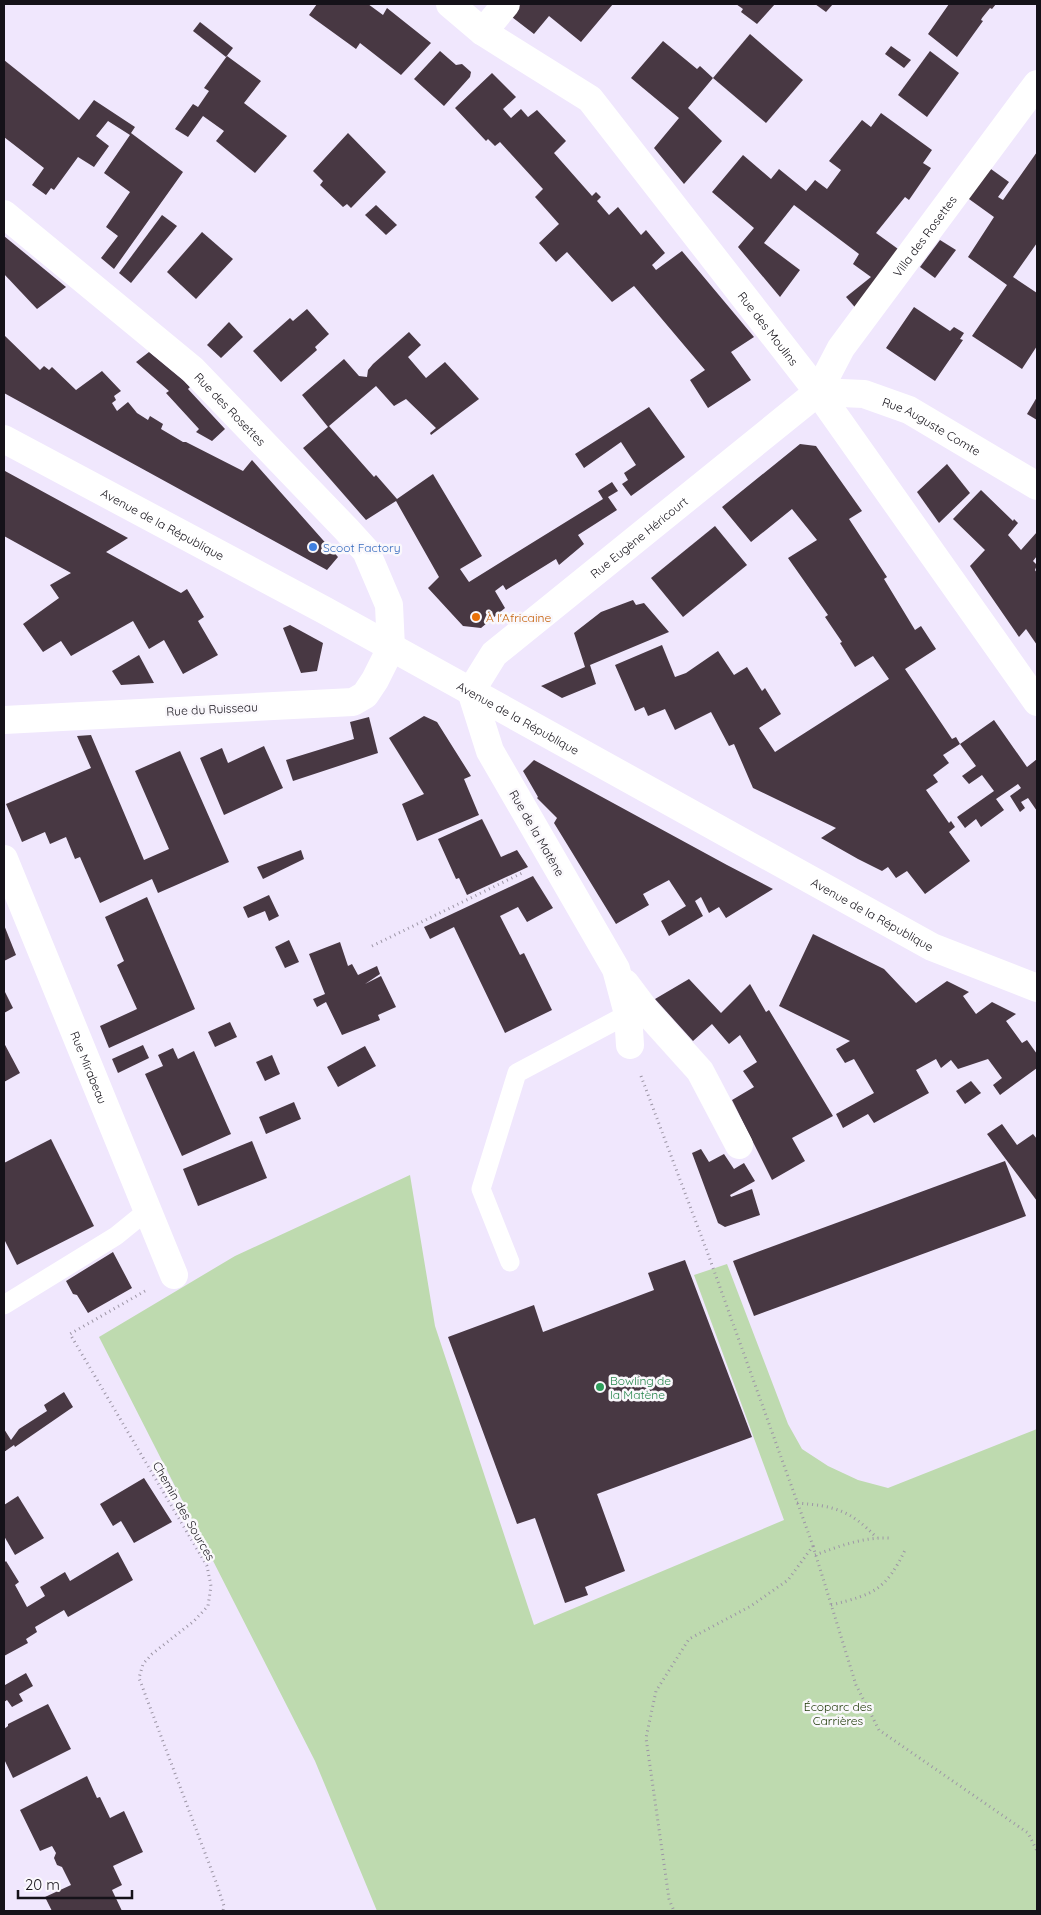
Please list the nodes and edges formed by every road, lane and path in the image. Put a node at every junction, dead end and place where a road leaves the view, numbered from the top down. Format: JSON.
{"nodes":[{"id":1,"x":450,"y":4,"type":"edge"},
{"id":2,"x":506,"y":4,"type":"edge"},
{"id":3,"x":483,"y":32,"type":"junction"},
{"id":4,"x":1037,"y":84,"type":"edge"},
{"id":5,"x":4,"y":214,"type":"edge"},
{"id":6,"x":818,"y":392,"type":"junction"},
{"id":7,"x":4,"y":439,"type":"edge"},
{"id":8,"x":1037,"y":486,"type":"edge"},
{"id":9,"x":391,"y":648,"type":"junction"},
{"id":10,"x":472,"y":692,"type":"junction"},
{"id":11,"x":1037,"y":702,"type":"edge"},
{"id":12,"x":4,"y":720,"type":"edge"},
{"id":13,"x":4,"y":859,"type":"edge"},
{"id":14,"x":552,"y":859,"type":"junction"},
{"id":15,"x":372,"y":946,"type":"dead end"},
{"id":16,"x":616,"y":969,"type":"junction"},
{"id":17,"x":1037,"y":988,"type":"edge"},
{"id":18,"x":628,"y":1014,"type":"junction"},
{"id":19,"x":630,"y":1045,"type":"joint"},
{"id":20,"x":739,"y":1145,"type":"dead end"},
{"id":21,"x":148,"y":1210,"type":"junction"},
{"id":22,"x":510,"y":1262,"type":"dead end"},
{"id":23,"x":174,"y":1275,"type":"joint"},
{"id":24,"x":4,"y":1305,"type":"edge"},
{"id":25,"x":797,"y":1503,"type":"junction"},
{"id":26,"x":877,"y":1538,"type":"junction"},
{"id":27,"x":889,"y":1538,"type":"dead end"},
{"id":28,"x":813,"y":1546,"type":"junction"},
{"id":29,"x":906,"y":1548,"type":"dead end"},
{"id":30,"x":815,"y":1555,"type":"junction"},
{"id":31,"x":831,"y":1605,"type":"junction"},
{"id":32,"x":1037,"y":1851,"type":"edge"},
{"id":33,"x":223,"y":1911,"type":"edge"},
{"id":34,"x":674,"y":1911,"type":"edge"}],
"edges":[{"from":1,"to":3,"type":"street","name":"Rue des Moulins"},
{"from":2,"to":3,"type":"street"},
{"from":3,"to":6,"type":"street","name":"Rue des Moulins"},
{"from":4,"to":6,"type":"street","name":"Villa des Rosettes"},
{"from":5,"to":9,"type":"street","name":"Rue des Rosettes"},
{"from":6,"to":8,"type":"street","name":"Rue Auguste Comte"},
{"from":6,"to":10,"type":"street","name":"Rue Eugène Héricourt"},
{"from":6,"to":11,"type":"street","name":"Rue des Moulins"},
{"from":7,"to":9,"type":"street","name":"Avenue de la République"},
{"from":9,"to":10,"type":"street","name":"Avenue de la République"},
{"from":9,"to":12,"type":"street","name":"Rue du Ruisseau"},
{"from":10,"to":14,"type":"street","name":"Rue de la Matène"},
{"from":10,"to":17,"type":"street","name":"Avenue de la République"},
{"from":13,"to":21,"type":"street","name":"Rue Mirabeau"},
{"from":14,"to":15,"type":"path"},
{"from":14,"to":16,"type":"street","name":"Rue de la Matène"},
{"from":16,"to":18,"type":"street","name":"Rue de la Matène"},
{"from":16,"to":20,"type":"street","name":"Rue de la Matène"},
{"from":18,"to":19,"type":"street","name":"Rue de la Matène"},
{"from":18,"to":22,"type":"lane"},
{"from":19,"to":25,"type":"path"},
{"from":21,"to":23,"type":"street","name":"Rue Mirabeau"},
{"from":21,"to":24,"type":"lane"},
{"from":23,"to":33,"type":"path","name":"Chemin des Sources"},
{"from":25,"to":26,"type":"path"},
{"from":25,"to":28,"type":"path"},
{"from":26,"to":27,"type":"path"},
{"from":26,"to":30,"type":"path"},
{"from":28,"to":30,"type":"path"},
{"from":28,"to":34,"type":"path"},
{"from":29,"to":31,"type":"path"},
{"from":30,"to":31,"type":"path"},
{"from":31,"to":32,"type":"path"}]}
